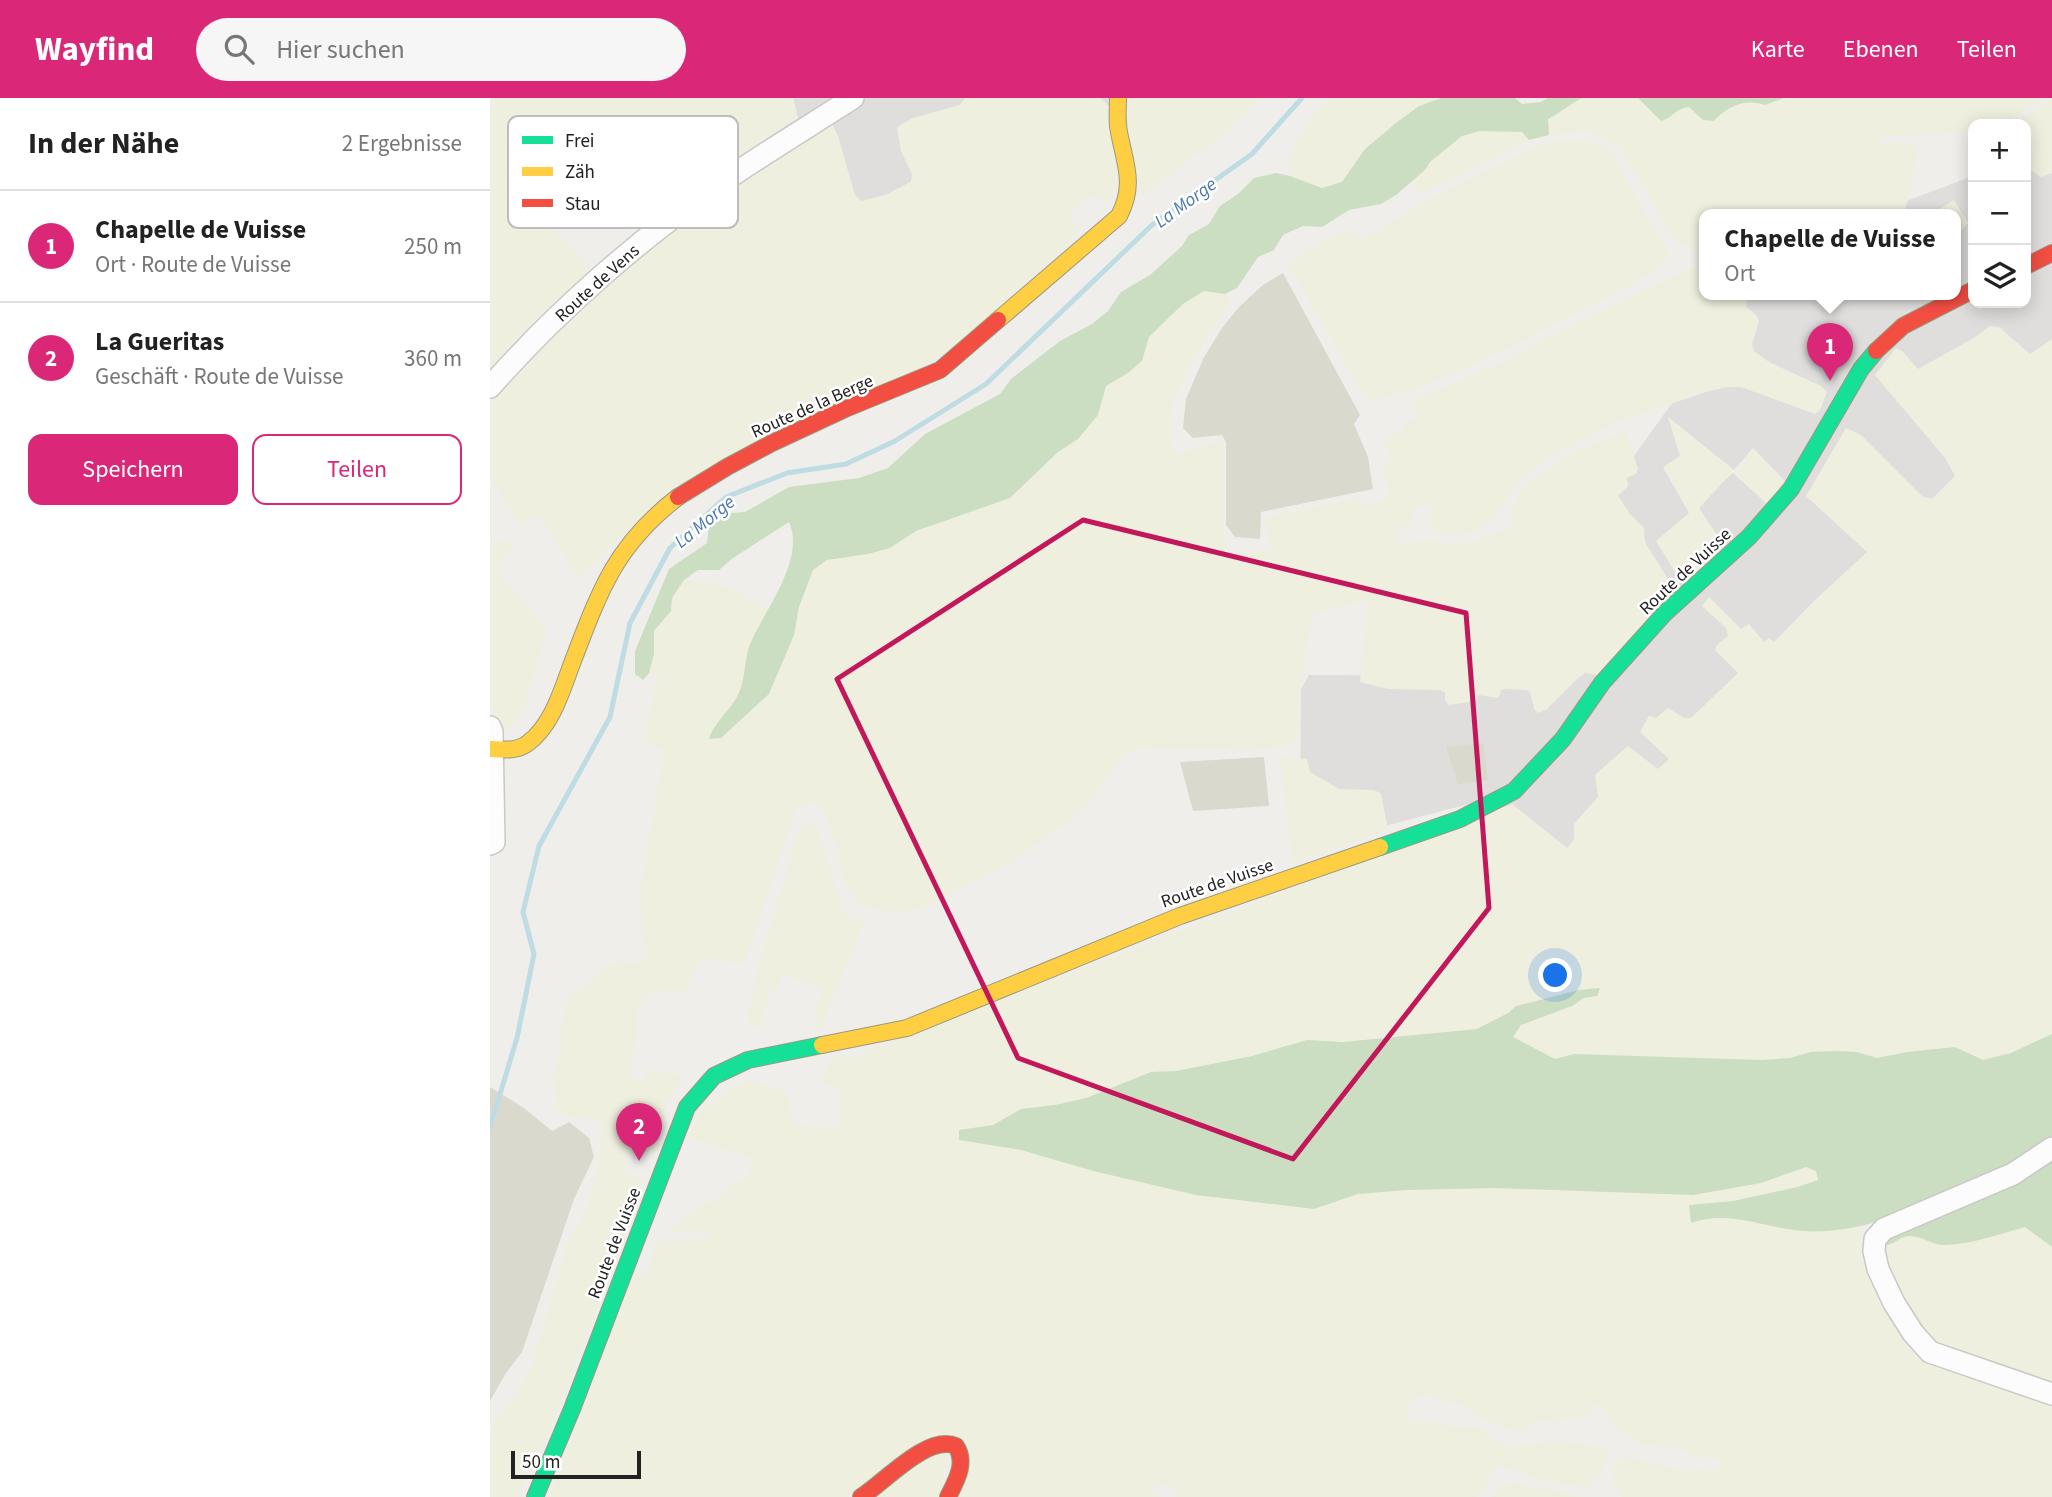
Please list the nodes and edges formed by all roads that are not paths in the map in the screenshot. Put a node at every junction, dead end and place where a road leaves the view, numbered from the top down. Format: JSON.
{"nodes":[{"id":1,"x":852,"y":98,"type":"edge"},
{"id":2,"x":1118,"y":98,"type":"edge"},
{"id":3,"x":738,"y":172,"type":"edge"},
{"id":4,"x":661,"y":228,"type":"edge"},
{"id":5,"x":2052,"y":253,"type":"edge"},
{"id":6,"x":2031,"y":264,"type":"edge"},
{"id":7,"x":1954,"y":300,"type":"edge"},
{"id":8,"x":490,"y":387,"type":"edge"},
{"id":9,"x":490,"y":727,"type":"edge"},
{"id":10,"x":492,"y":749,"type":"junction"},
{"id":11,"x":490,"y":844,"type":"edge"},
{"id":12,"x":2052,"y":1148,"type":"edge"},
{"id":13,"x":2052,"y":1394,"type":"edge"},
{"id":14,"x":535,"y":1497,"type":"edge"},
{"id":15,"x":861,"y":1497,"type":"edge"},
{"id":16,"x":948,"y":1497,"type":"edge"}],
"edges":[{"from":1,"to":3,"type":"street","name":"Route de Vens"},
{"from":2,"to":10,"type":"street","name":"Route de la Berge"},
{"from":4,"to":8,"type":"street","name":"Route de Vens"},
{"from":5,"to":6,"type":"street"},
{"from":7,"to":14,"type":"street","name":"Route de Vuisse"},
{"from":9,"to":10,"type":"street"},
{"from":10,"to":11,"type":"street"},
{"from":12,"to":13,"type":"street"},
{"from":15,"to":16,"type":"street"}]}
